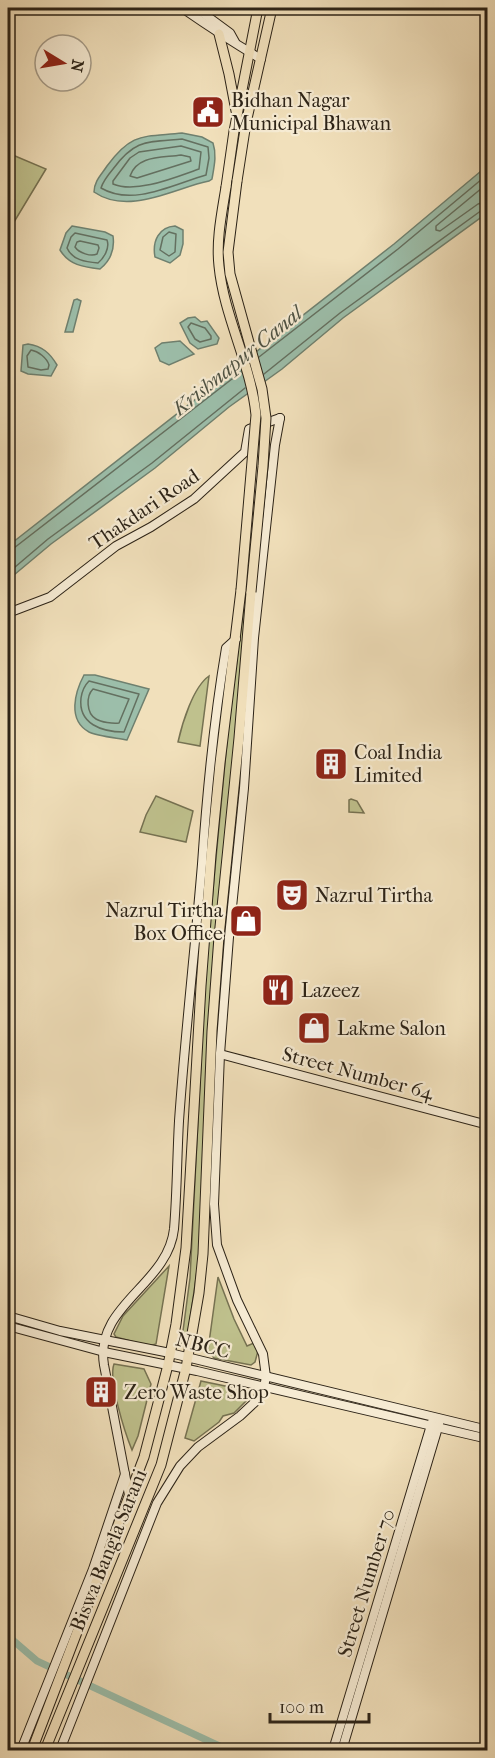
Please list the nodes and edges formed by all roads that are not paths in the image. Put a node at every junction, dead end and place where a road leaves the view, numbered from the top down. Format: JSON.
{"nodes":[{"id":1,"x":182,"y":8,"type":"edge"},
{"id":2,"x":196,"y":8,"type":"edge"},
{"id":3,"x":258,"y":8,"type":"edge"},
{"id":4,"x":272,"y":8,"type":"edge"},
{"id":5,"x":219,"y":34,"type":"junction"},
{"id":6,"x":235,"y":42,"type":"junction"},
{"id":7,"x":249,"y":52,"type":"junction"},
{"id":8,"x":261,"y":59,"type":"junction"},
{"id":9,"x":237,"y":116,"type":"junction"},
{"id":10,"x":246,"y":591,"type":"junction"},
{"id":11,"x":8,"y":613,"type":"edge"},
{"id":12,"x":236,"y":639,"type":"junction"},
{"id":13,"x":220,"y":1054,"type":"junction"},
{"id":14,"x":488,"y":1125,"type":"edge"},
{"id":15,"x":8,"y":1316,"type":"edge"},
{"id":16,"x":8,"y":1326,"type":"edge"},
{"id":17,"x":106,"y":1341,"type":"junction"},
{"id":18,"x":104,"y":1352,"type":"junction"},
{"id":19,"x":170,"y":1353,"type":"junction"},
{"id":20,"x":189,"y":1358,"type":"junction"},
{"id":21,"x":168,"y":1365,"type":"junction"},
{"id":22,"x":186,"y":1368,"type":"junction"},
{"id":23,"x":266,"y":1377,"type":"junction"},
{"id":24,"x":264,"y":1387,"type":"junction"},
{"id":25,"x":436,"y":1417,"type":"junction"},
{"id":26,"x":435,"y":1426,"type":"junction"},
{"id":27,"x":488,"y":1430,"type":"edge"},
{"id":28,"x":488,"y":1439,"type":"edge"},
{"id":29,"x":125,"y":1472,"type":"junction"},
{"id":30,"x":129,"y":1499,"type":"junction"},
{"id":31,"x":141,"y":1529,"type":"junction"},
{"id":32,"x":64,"y":1657,"type":"junction"},
{"id":33,"x":55,"y":1679,"type":"junction"},
{"id":34,"x":21,"y":1750,"type":"edge"},
{"id":35,"x":32,"y":1750,"type":"edge"},
{"id":36,"x":45,"y":1750,"type":"edge"},
{"id":37,"x":60,"y":1750,"type":"edge"},
{"id":38,"x":333,"y":1750,"type":"edge"},
{"id":39,"x":342,"y":1750,"type":"edge"}],
"edges":[{"from":1,"to":5,"type":"street"},
{"from":2,"to":6,"type":"street"},
{"from":3,"to":7,"type":"main road"},
{"from":4,"to":8,"type":"main road"},
{"from":5,"to":6,"type":"street"},
{"from":5,"to":9,"type":"main road"},
{"from":6,"to":7,"type":"street"},
{"from":7,"to":8,"type":"street"},
{"from":7,"to":9,"type":"main road"},
{"from":8,"to":10,"type":"main road","bridge":true},
{"from":9,"to":10,"type":"main road","bridge":true},
{"from":10,"to":12,"type":"main road","name":"Biswa Bangla Sarani"},
{"from":10,"to":20,"type":"main road","name":"Biswa Bangla Sarani"},
{"from":11,"to":13,"type":"street","name":"Thakdari Road"},
{"from":12,"to":17,"type":"street"},
{"from":12,"to":19,"type":"main road","name":"Biswa Bangla Sarani"},
{"from":13,"to":14,"type":"street","name":"Street Number 64"},
{"from":13,"to":23,"type":"street"},
{"from":15,"to":17,"type":"street","name":"NBCC"},
{"from":16,"to":18,"type":"street"},
{"from":17,"to":18,"type":"street"},
{"from":17,"to":19,"type":"street","name":"NBCC"},
{"from":18,"to":21,"type":"street"},
{"from":18,"to":29,"type":"street"},
{"from":19,"to":20,"type":"street","name":"NBCC"},
{"from":19,"to":21,"type":"main road","name":"Biswa Bangla Sarani"},
{"from":20,"to":22,"type":"main road","name":"Biswa Bangla Sarani"},
{"from":20,"to":23,"type":"street","name":"NBCC"},
{"from":21,"to":22,"type":"street"},
{"from":21,"to":30,"type":"main road","name":"Biswa Bangla Sarani"},
{"from":22,"to":24,"type":"street"},
{"from":22,"to":31,"type":"main road","name":"Biswa Bangla Sarani"},
{"from":23,"to":24,"type":"street"},
{"from":23,"to":25,"type":"street","name":"NBCC"},
{"from":24,"to":26,"type":"street"},
{"from":24,"to":31,"type":"street"},
{"from":25,"to":26,"type":"street","name":"Street Number 70"},
{"from":25,"to":27,"type":"street","name":"NBCC"},
{"from":26,"to":28,"type":"street"},
{"from":26,"to":38,"type":"street","name":"Street Number 70"},
{"from":26,"to":39,"type":"street","name":"Street Number 70"},
{"from":29,"to":30,"type":"street"},
{"from":29,"to":32,"type":"street"},
{"from":30,"to":32,"type":"main road","name":"Biswa Bangla Sarani"},
{"from":31,"to":36,"type":"main road","name":"Biswa Bangla Sarani"},
{"from":31,"to":37,"type":"street"},
{"from":32,"to":33,"type":"main road","name":"Biswa Bangla Sarani"},
{"from":33,"to":34,"type":"street"},
{"from":33,"to":35,"type":"main road","name":"Biswa Bangla Sarani"}]}
